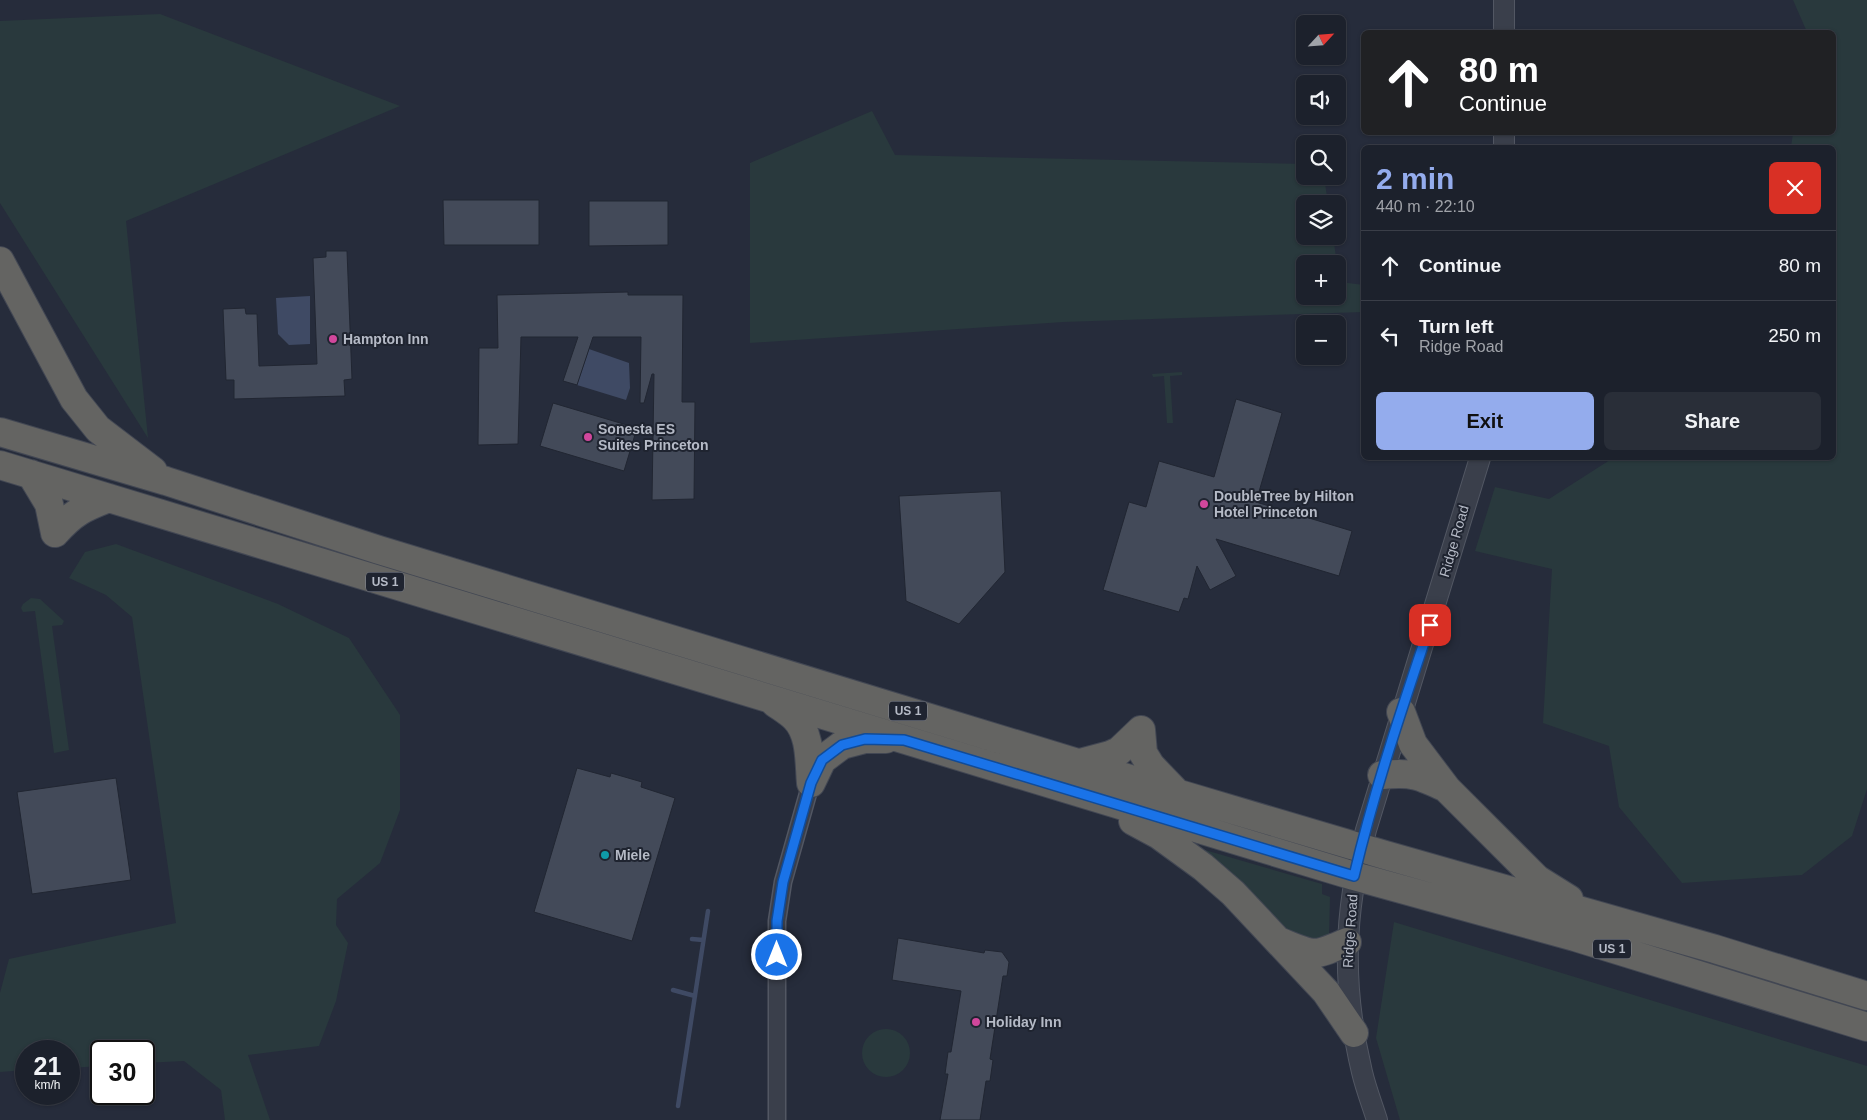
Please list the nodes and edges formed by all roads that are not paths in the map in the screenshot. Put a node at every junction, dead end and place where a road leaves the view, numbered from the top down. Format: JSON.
{"nodes":[{"id":1,"x":1504,"y":0,"type":"edge"},
{"id":2,"x":1504,"y":30,"type":"edge"},
{"id":3,"x":0,"y":261,"type":"edge"},
{"id":4,"x":0,"y":432,"type":"edge"},
{"id":5,"x":1479,"y":460,"type":"edge"},
{"id":6,"x":0,"y":465,"type":"edge"},
{"id":7,"x":31,"y":474,"type":"junction"},
{"id":8,"x":166,"y":481,"type":"junction"},
{"id":9,"x":109,"y":498,"type":"junction"},
{"id":10,"x":770,"y":699,"type":"junction"},
{"id":11,"x":1401,"y":712,"type":"junction"},
{"id":12,"x":904,"y":740,"type":"junction"},
{"id":13,"x":1080,"y":763,"type":"junction"},
{"id":14,"x":1382,"y":775,"type":"junction"},
{"id":15,"x":811,"y":783,"type":"junction"},
{"id":16,"x":1447,"y":789,"type":"junction"},
{"id":17,"x":1176,"y":793,"type":"junction"},
{"id":18,"x":1083,"y":794,"type":"junction"},
{"id":19,"x":1361,"y":848,"type":"junction"},
{"id":20,"x":1354,"y":876,"type":"junction"},
{"id":21,"x":1598,"y":916,"type":"junction"},
{"id":22,"x":1280,"y":942,"type":"junction"},
{"id":23,"x":1347,"y":942,"type":"junction"},
{"id":24,"x":1867,"y":996,"type":"edge"},
{"id":25,"x":1867,"y":1028,"type":"edge"},
{"id":26,"x":1354,"y":1033,"type":"junction"},
{"id":27,"x":777,"y":1120,"type":"edge"},
{"id":28,"x":1377,"y":1120,"type":"edge"}],
"edges":[{"from":1,"to":2,"type":"street"},
{"from":3,"to":8,"type":"highway"},
{"from":4,"to":8,"type":"highway","number":"US 1"},
{"from":5,"to":11,"type":"street","name":"Ridge Road"},
{"from":6,"to":7,"type":"highway","number":"US 1"},
{"from":7,"to":9,"type":"highway","number":"US 1"},
{"from":7,"to":9,"type":"highway"},
{"from":8,"to":13,"type":"highway","number":"US 1"},
{"from":9,"to":10,"type":"highway","number":"US 1"},
{"from":10,"to":12,"type":"highway","number":"US 1"},
{"from":10,"to":15,"type":"highway"},
{"from":11,"to":14,"type":"street","name":"Ridge Road"},
{"from":11,"to":16,"type":"highway"},
{"from":12,"to":15,"type":"highway"},
{"from":12,"to":18,"type":"highway","number":"US 1"},
{"from":13,"to":17,"type":"highway","number":"US 1"},
{"from":13,"to":17,"type":"highway"},
{"from":14,"to":16,"type":"highway"},
{"from":14,"to":19,"type":"street","name":"Ridge Road"},
{"from":15,"to":27,"type":"street"},
{"from":16,"to":21,"type":"highway"},
{"from":17,"to":19,"type":"highway","number":"US 1"},
{"from":18,"to":20,"type":"highway","number":"US 1"},
{"from":18,"to":22,"type":"highway"},
{"from":19,"to":20,"type":"street","name":"Ridge Road"},
{"from":19,"to":21,"type":"highway","number":"US 1"},
{"from":20,"to":23,"type":"street","name":"Ridge Road"},
{"from":20,"to":25,"type":"highway","number":"US 1"},
{"from":21,"to":24,"type":"highway","number":"US 1"},
{"from":22,"to":23,"type":"highway"},
{"from":22,"to":26,"type":"highway"},
{"from":23,"to":26,"type":"street","name":"Ridge Road"},
{"from":26,"to":28,"type":"street","name":"Ridge Road"}]}
